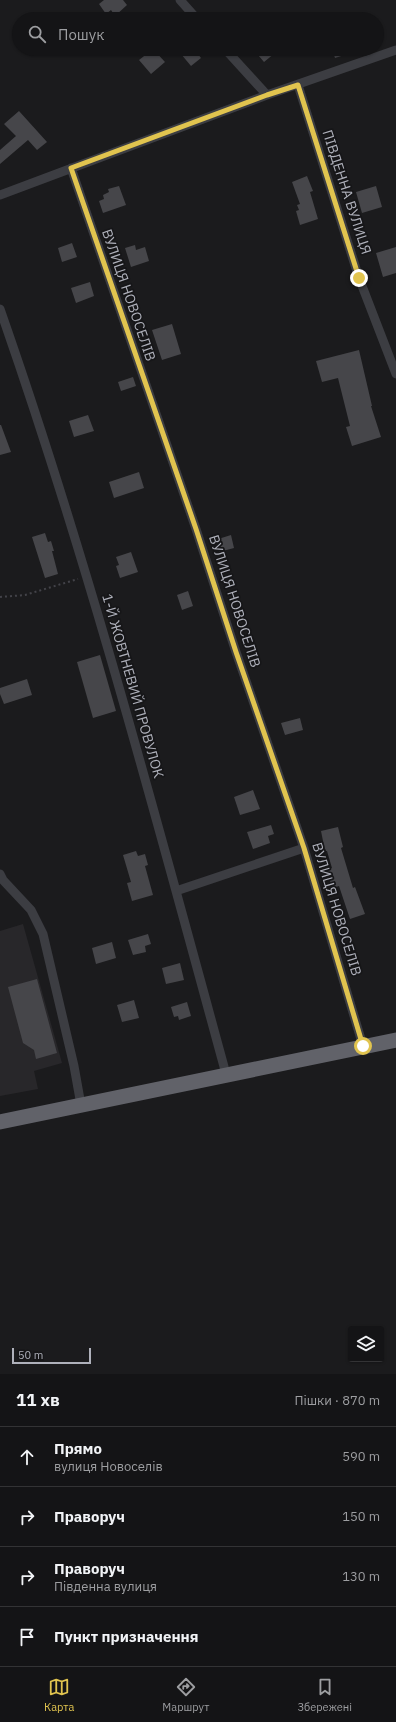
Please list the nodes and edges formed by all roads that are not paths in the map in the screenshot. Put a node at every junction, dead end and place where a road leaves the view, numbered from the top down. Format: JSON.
{"nodes":[{"id":1,"x":180,"y":0,"type":"edge"},
{"id":2,"x":191,"y":12,"type":"edge"},
{"id":3,"x":396,"y":50,"type":"edge"},
{"id":4,"x":384,"y":54,"type":"edge"},
{"id":5,"x":231,"y":56,"type":"edge"},
{"id":6,"x":379,"y":56,"type":"edge"},
{"id":7,"x":298,"y":85,"type":"junction"},
{"id":8,"x":267,"y":95,"type":"junction"},
{"id":9,"x":71,"y":168,"type":"junction"},
{"id":10,"x":0,"y":195,"type":"edge"},
{"id":11,"x":0,"y":309,"type":"edge"},
{"id":12,"x":396,"y":374,"type":"edge"},
{"id":13,"x":304,"y":848,"type":"junction"},
{"id":14,"x":0,"y":874,"type":"edge"},
{"id":15,"x":176,"y":891,"type":"junction"},
{"id":16,"x":396,"y":1040,"type":"edge"},
{"id":17,"x":363,"y":1046,"type":"junction"},
{"id":18,"x":226,"y":1074,"type":"junction"},
{"id":19,"x":81,"y":1105,"type":"junction"},
{"id":20,"x":0,"y":1122,"type":"edge"}],
"edges":[{"from":1,"to":2,"type":"street"},
{"from":3,"to":4,"type":"street"},
{"from":5,"to":8,"type":"street"},
{"from":6,"to":7,"type":"street"},
{"from":7,"to":8,"type":"street"},
{"from":7,"to":12,"type":"street","name":"ПІВДЕННА ВУЛИЦЯ"},
{"from":8,"to":9,"type":"street"},
{"from":9,"to":10,"type":"street"},
{"from":9,"to":13,"type":"street","name":"ВУЛИЦЯ НОВОСЕЛІВ"},
{"from":11,"to":15,"type":"street","name":"1-Й ЖОВТНЕВИЙ ПРОВУЛОК"},
{"from":13,"to":15,"type":"street"},
{"from":13,"to":17,"type":"street","name":"ВУЛИЦЯ НОВОСЕЛІВ"},
{"from":14,"to":19,"type":"street"},
{"from":15,"to":18,"type":"street","name":"1-Й ЖОВТНЕВИЙ ПРОВУЛОК"},
{"from":16,"to":17,"type":"highway"},
{"from":17,"to":18,"type":"highway"},
{"from":18,"to":19,"type":"highway"},
{"from":19,"to":20,"type":"highway"}]}
